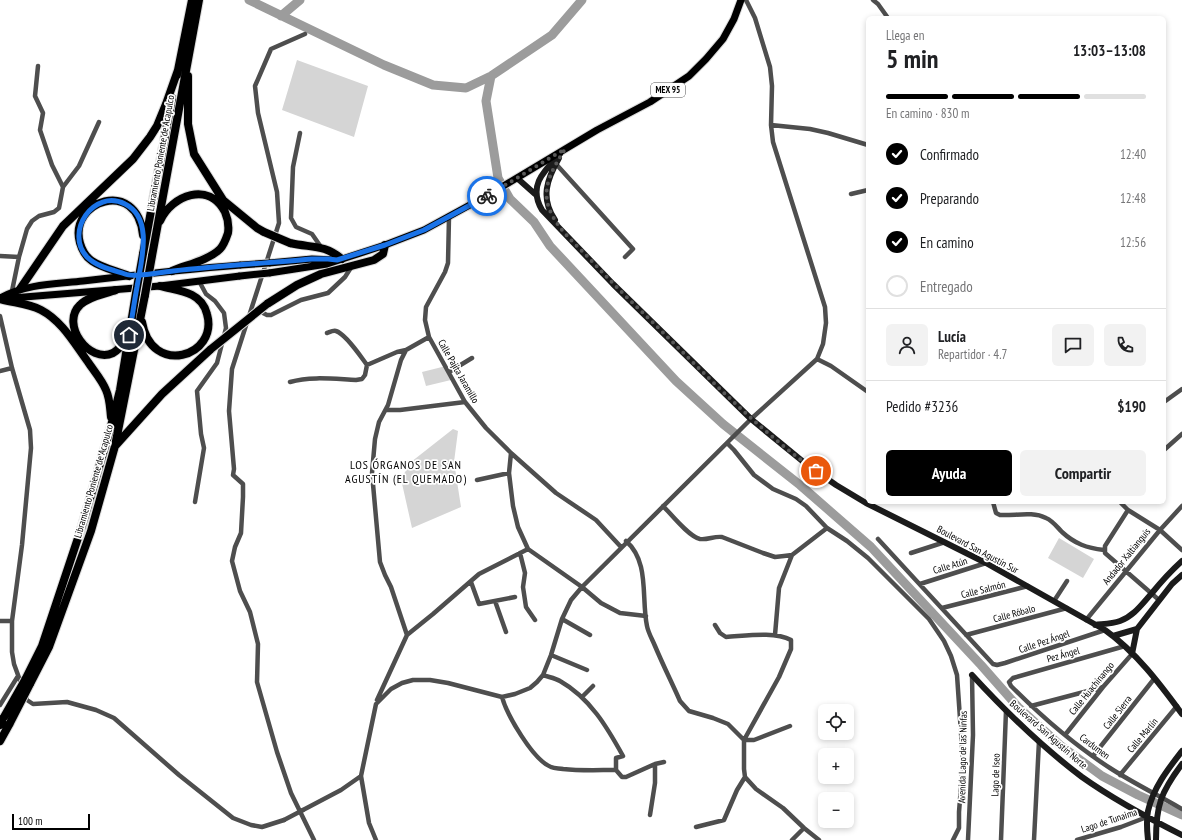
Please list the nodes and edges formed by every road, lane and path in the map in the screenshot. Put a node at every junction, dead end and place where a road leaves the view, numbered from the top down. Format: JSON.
{"nodes":[{"id":1,"x":192,"y":0,"type":"edge"},
{"id":2,"x":199,"y":0,"type":"edge"},
{"id":3,"x":741,"y":0,"type":"edge"},
{"id":4,"x":746,"y":0,"type":"edge"},
{"id":5,"x":872,"y":0,"type":"edge"},
{"id":6,"x":887,"y":16,"type":"edge"},
{"id":7,"x":189,"y":29,"type":"junction"},
{"id":8,"x":305,"y":34,"type":"dead end"},
{"id":9,"x":188,"y":53,"type":"junction"},
{"id":10,"x":38,"y":66,"type":"dead end"},
{"id":11,"x":178,"y":70,"type":"junction"},
{"id":12,"x":99,"y":122,"type":"dead end"},
{"id":13,"x":771,"y":125,"type":"junction"},
{"id":14,"x":300,"y":134,"type":"dead end"},
{"id":15,"x":866,"y":144,"type":"edge"},
{"id":16,"x":565,"y":149,"type":"junction"},
{"id":17,"x":556,"y":164,"type":"junction"},
{"id":18,"x":514,"y":180,"type":"junction"},
{"id":19,"x":63,"y":187,"type":"junction"},
{"id":20,"x":866,"y":190,"type":"edge"},
{"id":21,"x":535,"y":194,"type":"junction"},
{"id":22,"x":851,"y":194,"type":"dead end"},
{"id":23,"x":449,"y":217,"type":"junction"},
{"id":24,"x":156,"y":229,"type":"junction"},
{"id":25,"x":563,"y":231,"type":"junction"},
{"id":26,"x":144,"y":244,"type":"junction"},
{"id":27,"x":385,"y":245,"type":"junction"},
{"id":28,"x":321,"y":247,"type":"junction"},
{"id":29,"x":0,"y":256,"type":"edge"},
{"id":30,"x":19,"y":257,"type":"junction"},
{"id":31,"x":625,"y":257,"type":"dead end"},
{"id":32,"x":340,"y":260,"type":"junction"},
{"id":33,"x":353,"y":265,"type":"junction"},
{"id":34,"x":172,"y":271,"type":"junction"},
{"id":35,"x":129,"y":276,"type":"junction"},
{"id":36,"x":199,"y":281,"type":"junction"},
{"id":37,"x":160,"y":286,"type":"junction"},
{"id":38,"x":16,"y":290,"type":"junction"},
{"id":39,"x":116,"y":290,"type":"junction"},
{"id":40,"x":1,"y":297,"type":"edge"},
{"id":41,"x":253,"y":306,"type":"junction"},
{"id":42,"x":141,"y":315,"type":"junction"},
{"id":43,"x":0,"y":316,"type":"edge"},
{"id":44,"x":327,"y":333,"type":"dead end"},
{"id":45,"x":129,"y":335,"type":"junction"},
{"id":46,"x":429,"y":337,"type":"junction"},
{"id":47,"x":406,"y":350,"type":"junction"},
{"id":48,"x":472,"y":358,"type":"dead end"},
{"id":49,"x":817,"y":359,"type":"junction"},
{"id":50,"x":367,"y":365,"type":"junction"},
{"id":51,"x":12,"y":368,"type":"junction"},
{"id":52,"x":0,"y":371,"type":"edge"},
{"id":53,"x":449,"y":372,"type":"junction"},
{"id":54,"x":290,"y":382,"type":"dead end"},
{"id":55,"x":1182,"y":389,"type":"edge"},
{"id":56,"x":866,"y":391,"type":"edge"},
{"id":57,"x":1166,"y":401,"type":"edge"},
{"id":58,"x":465,"y":402,"type":"junction"},
{"id":59,"x":386,"y":410,"type":"junction"},
{"id":60,"x":751,"y":419,"type":"junction"},
{"id":61,"x":111,"y":426,"type":"junction"},
{"id":62,"x":1182,"y":434,"type":"edge"},
{"id":63,"x":728,"y":442,"type":"junction"},
{"id":64,"x":115,"y":446,"type":"junction"},
{"id":65,"x":1166,"y":448,"type":"edge"},
{"id":66,"x":511,"y":453,"type":"junction"},
{"id":67,"x":509,"y":473,"type":"junction"},
{"id":68,"x":477,"y":480,"type":"dead end"},
{"id":69,"x":195,"y":502,"type":"dead end"},
{"id":70,"x":866,"y":503,"type":"edge"},
{"id":71,"x":868,"y":504,"type":"edge"},
{"id":72,"x":994,"y":504,"type":"edge"},
{"id":73,"x":1122,"y":504,"type":"edge"},
{"id":74,"x":663,"y":506,"type":"junction"},
{"id":75,"x":1182,"y":506,"type":"edge"},
{"id":76,"x":1128,"y":510,"type":"junction"},
{"id":77,"x":827,"y":528,"type":"junction"},
{"id":78,"x":1160,"y":530,"type":"junction"},
{"id":79,"x":878,"y":539,"type":"dead end"},
{"id":80,"x":626,"y":541,"type":"junction"},
{"id":81,"x":945,"y":542,"type":"junction"},
{"id":82,"x":621,"y":547,"type":"junction"},
{"id":83,"x":528,"y":549,"type":"junction"},
{"id":84,"x":1104,"y":550,"type":"junction"},
{"id":85,"x":1182,"y":550,"type":"edge"},
{"id":86,"x":520,"y":553,"type":"junction"},
{"id":87,"x":911,"y":553,"type":"dead end"},
{"id":88,"x":792,"y":555,"type":"junction"},
{"id":89,"x":1182,"y":561,"type":"edge"},
{"id":90,"x":986,"y":563,"type":"junction"},
{"id":91,"x":1126,"y":571,"type":"junction"},
{"id":92,"x":1182,"y":575,"type":"edge"},
{"id":93,"x":1067,"y":581,"type":"dead end"},
{"id":94,"x":470,"y":582,"type":"junction"},
{"id":95,"x":920,"y":584,"type":"junction"},
{"id":96,"x":1028,"y":586,"type":"junction"},
{"id":97,"x":582,"y":587,"type":"junction"},
{"id":98,"x":1152,"y":593,"type":"junction"},
{"id":99,"x":515,"y":596,"type":"dead end"},
{"id":100,"x":1159,"y":600,"type":"junction"},
{"id":101,"x":495,"y":601,"type":"junction"},
{"id":102,"x":1054,"y":601,"type":"junction"},
{"id":103,"x":942,"y":608,"type":"junction"},
{"id":104,"x":1067,"y":608,"type":"junction"},
{"id":105,"x":646,"y":616,"type":"junction"},
{"id":106,"x":562,"y":619,"type":"junction"},
{"id":107,"x":0,"y":620,"type":"edge"},
{"id":108,"x":535,"y":620,"type":"dead end"},
{"id":109,"x":1086,"y":620,"type":"junction"},
{"id":110,"x":12,"y":621,"type":"junction"},
{"id":111,"x":715,"y":625,"type":"dead end"},
{"id":112,"x":1095,"y":625,"type":"junction"},
{"id":113,"x":1137,"y":629,"type":"junction"},
{"id":114,"x":1105,"y":630,"type":"junction"},
{"id":115,"x":506,"y":632,"type":"dead end"},
{"id":116,"x":407,"y":635,"type":"junction"},
{"id":117,"x":590,"y":635,"type":"dead end"},
{"id":118,"x":966,"y":635,"type":"junction"},
{"id":119,"x":775,"y":636,"type":"junction"},
{"id":120,"x":1113,"y":636,"type":"junction"},
{"id":121,"x":1125,"y":646,"type":"junction"},
{"id":122,"x":1132,"y":654,"type":"junction"},
{"id":123,"x":551,"y":655,"type":"junction"},
{"id":124,"x":587,"y":670,"type":"dead end"},
{"id":125,"x":543,"y":675,"type":"junction"},
{"id":126,"x":972,"y":675,"type":"joint"},
{"id":127,"x":1154,"y":679,"type":"junction"},
{"id":128,"x":24,"y":680,"type":"junction"},
{"id":129,"x":1009,"y":682,"type":"joint"},
{"id":130,"x":593,"y":686,"type":"dead end"},
{"id":131,"x":1103,"y":687,"type":"junction"},
{"id":132,"x":502,"y":697,"type":"junction"},
{"id":133,"x":582,"y":697,"type":"junction"},
{"id":134,"x":376,"y":704,"type":"junction"},
{"id":135,"x":0,"y":705,"type":"edge"},
{"id":136,"x":1031,"y":706,"type":"junction"},
{"id":137,"x":1177,"y":706,"type":"junction"},
{"id":138,"x":1006,"y":711,"type":"junction"},
{"id":139,"x":1182,"y":714,"type":"edge"},
{"id":140,"x":0,"y":724,"type":"edge"},
{"id":141,"x":790,"y":726,"type":"dead end"},
{"id":142,"x":1065,"y":735,"type":"junction"},
{"id":143,"x":0,"y":740,"type":"edge"},
{"id":144,"x":744,"y":740,"type":"junction"},
{"id":145,"x":1039,"y":741,"type":"junction"},
{"id":146,"x":1182,"y":751,"type":"edge"},
{"id":147,"x":1093,"y":756,"type":"junction"},
{"id":148,"x":664,"y":762,"type":"dead end"},
{"id":149,"x":655,"y":764,"type":"junction"},
{"id":150,"x":1182,"y":764,"type":"edge"},
{"id":151,"x":616,"y":770,"type":"junction"},
{"id":152,"x":1120,"y":775,"type":"junction"},
{"id":153,"x":362,"y":776,"type":"junction"},
{"id":154,"x":745,"y":777,"type":"junction"},
{"id":155,"x":1153,"y":795,"type":"junction"},
{"id":156,"x":1161,"y":799,"type":"junction"},
{"id":157,"x":1182,"y":809,"type":"edge"},
{"id":158,"x":650,"y":815,"type":"dead end"},
{"id":159,"x":1147,"y":817,"type":"junction"},
{"id":160,"x":1156,"y":822,"type":"junction"},
{"id":161,"x":696,"y":827,"type":"dead end"},
{"id":162,"x":804,"y":828,"type":"junction"},
{"id":163,"x":1182,"y":835,"type":"edge"},
{"id":164,"x":314,"y":840,"type":"edge"},
{"id":165,"x":376,"y":840,"type":"edge"},
{"id":166,"x":792,"y":840,"type":"edge"},
{"id":167,"x":820,"y":840,"type":"edge"},
{"id":168,"x":953,"y":840,"type":"edge"},
{"id":169,"x":968,"y":840,"type":"edge"},
{"id":170,"x":1001,"y":840,"type":"edge"},
{"id":171,"x":1034,"y":840,"type":"edge"},
{"id":172,"x":1076,"y":840,"type":"edge"},
{"id":173,"x":1148,"y":840,"type":"edge"},
{"id":174,"x":1156,"y":840,"type":"edge"}],
"edges":[{"from":1,"to":7,"type":"highway","name":"Libramiento Poniente de Acapulco"},
{"from":2,"to":7,"type":"highway","name":"Libramiento Poniente de Acapulco"},
{"from":3,"to":16,"type":"main road","number":"MEX 95"},
{"from":4,"to":13,"type":"street"},
{"from":5,"to":6,"type":"street"},
{"from":7,"to":9,"type":"highway","name":"Libramiento Poniente de Acapulco"},
{"from":7,"to":11,"type":"highway","name":"Libramiento Poniente de Acapulco"},
{"from":8,"to":41,"type":"street"},
{"from":9,"to":24,"type":"highway","name":"Libramiento Poniente de Acapulco"},
{"from":9,"to":28,"type":"highway","bridge":true},
{"from":10,"to":19,"type":"street"},
{"from":11,"to":26,"type":"highway","name":"Libramiento Poniente de Acapulco"},
{"from":11,"to":38,"type":"highway"},
{"from":12,"to":19,"type":"street"},
{"from":13,"to":15,"type":"street"},
{"from":13,"to":49,"type":"street"},
{"from":14,"to":28,"type":"street"},
{"from":16,"to":17,"type":"main road"},
{"from":16,"to":18,"type":"main road","number":"MEX 95"},
{"from":16,"to":21,"type":"main road"},
{"from":17,"to":25,"type":"main road"},
{"from":17,"to":31,"type":"street"},
{"from":18,"to":21,"type":"main road"},
{"from":18,"to":23,"type":"main road","number":"MEX 95"},
{"from":19,"to":30,"type":"street"},
{"from":20,"to":22,"type":"street"},
{"from":21,"to":25,"type":"main road"},
{"from":23,"to":27,"type":"main road","number":"MEX 95"},
{"from":23,"to":46,"type":"street","name":"Calle Pajita Jaramillo"},
{"from":24,"to":34,"type":"highway"},
{"from":24,"to":42,"type":"highway","name":"Libramiento Poniente de Acapulco","bridge":true},
{"from":25,"to":60,"type":"main road","name":"Boulevard San Agustín Sur"},
{"from":26,"to":35,"type":"highway"},
{"from":26,"to":45,"type":"highway","name":"Libramiento Poniente de Acapulco","bridge":true},
{"from":27,"to":32,"type":"main road","number":"MEX 95"},
{"from":27,"to":33,"type":"highway"},
{"from":28,"to":32,"type":"highway"},
{"from":29,"to":30,"type":"street"},
{"from":30,"to":38,"type":"street"},
{"from":32,"to":34,"type":"main road","number":"MEX 95","bridge":true},
{"from":32,"to":36,"type":"main road","number":"MEX 95","bridge":true},
{"from":33,"to":41,"type":"street"},
{"from":33,"to":64,"type":"highway","bridge":true},
{"from":34,"to":35,"type":"main road","number":"MEX 95"},
{"from":35,"to":38,"type":"main road","number":"MEX 95"},
{"from":36,"to":37,"type":"main road","number":"MEX 95"},
{"from":36,"to":69,"type":"street"},
{"from":37,"to":39,"type":"main road","number":"MEX 95"},
{"from":37,"to":42,"type":"highway"},
{"from":38,"to":40,"type":"main road","number":"MEX 95"},
{"from":39,"to":40,"type":"main road","number":"MEX 95"},
{"from":39,"to":45,"type":"highway"},
{"from":40,"to":61,"type":"highway"},
{"from":41,"to":164,"type":"street"},
{"from":42,"to":64,"type":"highway","name":"Libramiento Poniente de Acapulco"},
{"from":43,"to":51,"type":"street"},
{"from":44,"to":50,"type":"street"},
{"from":45,"to":61,"type":"highway","name":"Libramiento Poniente de Acapulco"},
{"from":46,"to":47,"type":"street"},
{"from":46,"to":53,"type":"street","name":"Calle Pajita Jaramillo"},
{"from":47,"to":50,"type":"street"},
{"from":47,"to":59,"type":"street"},
{"from":48,"to":53,"type":"street"},
{"from":49,"to":56,"type":"street"},
{"from":49,"to":60,"type":"street"},
{"from":50,"to":54,"type":"street"},
{"from":51,"to":52,"type":"street"},
{"from":51,"to":110,"type":"street"},
{"from":53,"to":58,"type":"street","name":"Calle Pajita Jaramillo"},
{"from":55,"to":57,"type":"street"},
{"from":58,"to":59,"type":"street"},
{"from":58,"to":66,"type":"street","name":"Calle Pajita Jaramillo"},
{"from":59,"to":116,"type":"street"},
{"from":60,"to":63,"type":"street"},
{"from":60,"to":70,"type":"main road","name":"Boulevard San Agustín Sur"},
{"from":61,"to":128,"type":"highway","name":"Libramiento Poniente de Acapulco"},
{"from":62,"to":65,"type":"street"},
{"from":63,"to":74,"type":"street"},
{"from":63,"to":77,"type":"street"},
{"from":64,"to":128,"type":"highway","name":"Libramiento Poniente de Acapulco"},
{"from":66,"to":67,"type":"street"},
{"from":66,"to":82,"type":"street","name":"Calle Pajita Jaramillo"},
{"from":67,"to":68,"type":"street"},
{"from":67,"to":83,"type":"street"},
{"from":71,"to":81,"type":"main road","name":"Boulevard San Agustín Sur"},
{"from":72,"to":84,"type":"street"},
{"from":73,"to":76,"type":"street"},
{"from":74,"to":80,"type":"street"},
{"from":74,"to":88,"type":"street"},
{"from":75,"to":78,"type":"street","name":"Andador Xaltianguis"},
{"from":76,"to":78,"type":"street"},
{"from":76,"to":84,"type":"street"},
{"from":77,"to":88,"type":"street"},
{"from":77,"to":168,"type":"street"},
{"from":78,"to":85,"type":"street"},
{"from":78,"to":91,"type":"street","name":"Andador Xaltianguis"},
{"from":79,"to":95,"type":"street"},
{"from":80,"to":82,"type":"street"},
{"from":80,"to":105,"type":"street"},
{"from":81,"to":87,"type":"street"},
{"from":81,"to":90,"type":"main road","name":"Boulevard San Agustín Sur"},
{"from":82,"to":97,"type":"street"},
{"from":83,"to":86,"type":"street"},
{"from":83,"to":97,"type":"street"},
{"from":84,"to":91,"type":"street"},
{"from":86,"to":94,"type":"street"},
{"from":86,"to":108,"type":"street"},
{"from":88,"to":119,"type":"street"},
{"from":89,"to":98,"type":"main road"},
{"from":90,"to":95,"type":"street","name":"Calle Atún"},
{"from":90,"to":96,"type":"main road","name":"Boulevard San Agustín Sur"},
{"from":91,"to":98,"type":"street"},
{"from":91,"to":109,"type":"street","name":"Andador Xaltianguis"},
{"from":92,"to":100,"type":"main road"},
{"from":93,"to":102,"type":"street"},
{"from":94,"to":101,"type":"street"},
{"from":94,"to":116,"type":"street"},
{"from":95,"to":103,"type":"street"},
{"from":96,"to":102,"type":"main road","name":"Boulevard San Agustín Sur"},
{"from":96,"to":103,"type":"street","name":"Calle Salmón"},
{"from":97,"to":105,"type":"street"},
{"from":97,"to":106,"type":"street"},
{"from":98,"to":100,"type":"street"},
{"from":98,"to":112,"type":"main road"},
{"from":99,"to":101,"type":"street"},
{"from":100,"to":113,"type":"main road"},
{"from":101,"to":115,"type":"street"},
{"from":102,"to":104,"type":"main road","name":"Boulevard San Agustín Sur"},
{"from":103,"to":118,"type":"street"},
{"from":104,"to":109,"type":"main road","name":"Boulevard San Agustín Sur"},
{"from":104,"to":118,"type":"street","name":"Calle Róbalo"},
{"from":105,"to":144,"type":"street"},
{"from":106,"to":117,"type":"street"},
{"from":106,"to":123,"type":"street"},
{"from":107,"to":110,"type":"street"},
{"from":109,"to":112,"type":"main road","name":"Boulevard San Agustín Sur"},
{"from":110,"to":128,"type":"street"},
{"from":111,"to":119,"type":"street"},
{"from":112,"to":114,"type":"main road","name":"Boulevard San Agustín Sur"},
{"from":113,"to":120,"type":"main road"},
{"from":113,"to":122,"type":"main road"},
{"from":114,"to":118,"type":"street","name":"Calle Pez Ángel"},
{"from":114,"to":120,"type":"main road","name":"Boulevard San Agustín Sur"},
{"from":116,"to":134,"type":"street"},
{"from":119,"to":144,"type":"street"},
{"from":120,"to":121,"type":"main road","name":"Boulevard San Agustín Sur"},
{"from":121,"to":122,"type":"main road","name":"Boulevard San Agustín Sur"},
{"from":121,"to":129,"type":"street","name":"Pez Ángel"},
{"from":122,"to":127,"type":"main road","name":"Boulevard San Agustín Sur"},
{"from":122,"to":131,"type":"street","name":"Calle Huachinango"},
{"from":123,"to":124,"type":"street"},
{"from":123,"to":125,"type":"street"},
{"from":125,"to":132,"type":"street"},
{"from":125,"to":133,"type":"street"},
{"from":126,"to":138,"type":"main road","name":"Boulevard San Agustín Norte"},
{"from":126,"to":169,"type":"street","name":"Avenida Lago de las Ninfas"},
{"from":127,"to":137,"type":"main road","name":"Boulevard San Agustín Sur"},
{"from":127,"to":147,"type":"street","name":"Calle Sierra"},
{"from":128,"to":135,"type":"street"},
{"from":128,"to":140,"type":"highway","name":"Libramiento Poniente de Acapulco","bridge":true},
{"from":128,"to":143,"type":"highway","name":"Libramiento Poniente de Acapulco","bridge":true},
{"from":128,"to":153,"type":"street","bridge":true},
{"from":129,"to":136,"type":"street","name":"Cardumen"},
{"from":130,"to":133,"type":"street"},
{"from":131,"to":136,"type":"street"},
{"from":131,"to":142,"type":"street","name":"Calle Huachinango"},
{"from":132,"to":134,"type":"street"},
{"from":132,"to":151,"type":"street"},
{"from":133,"to":151,"type":"street"},
{"from":134,"to":153,"type":"street"},
{"from":136,"to":142,"type":"street","name":"Cardumen"},
{"from":137,"to":139,"type":"main road","name":"Boulevard San Agustín Sur"},
{"from":137,"to":152,"type":"street","name":"Calle Marlín"},
{"from":138,"to":145,"type":"main road","name":"Boulevard San Agustín Norte"},
{"from":138,"to":170,"type":"street","name":"Lago de Iseo"},
{"from":141,"to":144,"type":"street"},
{"from":142,"to":147,"type":"street","name":"Cardumen"},
{"from":144,"to":154,"type":"street"},
{"from":145,"to":159,"type":"main road","name":"Boulevard San Agustín Norte"},
{"from":145,"to":171,"type":"street"},
{"from":146,"to":155,"type":"main road"},
{"from":147,"to":152,"type":"street","name":"Cardumen"},
{"from":148,"to":149,"type":"street"},
{"from":149,"to":151,"type":"street"},
{"from":149,"to":158,"type":"street"},
{"from":150,"to":156,"type":"main road"},
{"from":152,"to":155,"type":"street","name":"Cardumen"},
{"from":153,"to":165,"type":"street"},
{"from":154,"to":161,"type":"street"},
{"from":154,"to":162,"type":"street"},
{"from":155,"to":156,"type":"street","name":"Cardumen"},
{"from":155,"to":159,"type":"main road"},
{"from":156,"to":157,"type":"street","name":"Cardumen"},
{"from":156,"to":160,"type":"main road"},
{"from":159,"to":160,"type":"main road","name":"Boulevard San Agustín Norte"},
{"from":159,"to":172,"type":"street","name":"Lago de Tunaima"},
{"from":159,"to":173,"type":"main road"},
{"from":160,"to":163,"type":"main road","name":"Boulevard San Agustín Norte"},
{"from":160,"to":174,"type":"main road"},
{"from":162,"to":166,"type":"street"},
{"from":162,"to":167,"type":"street"}]}
